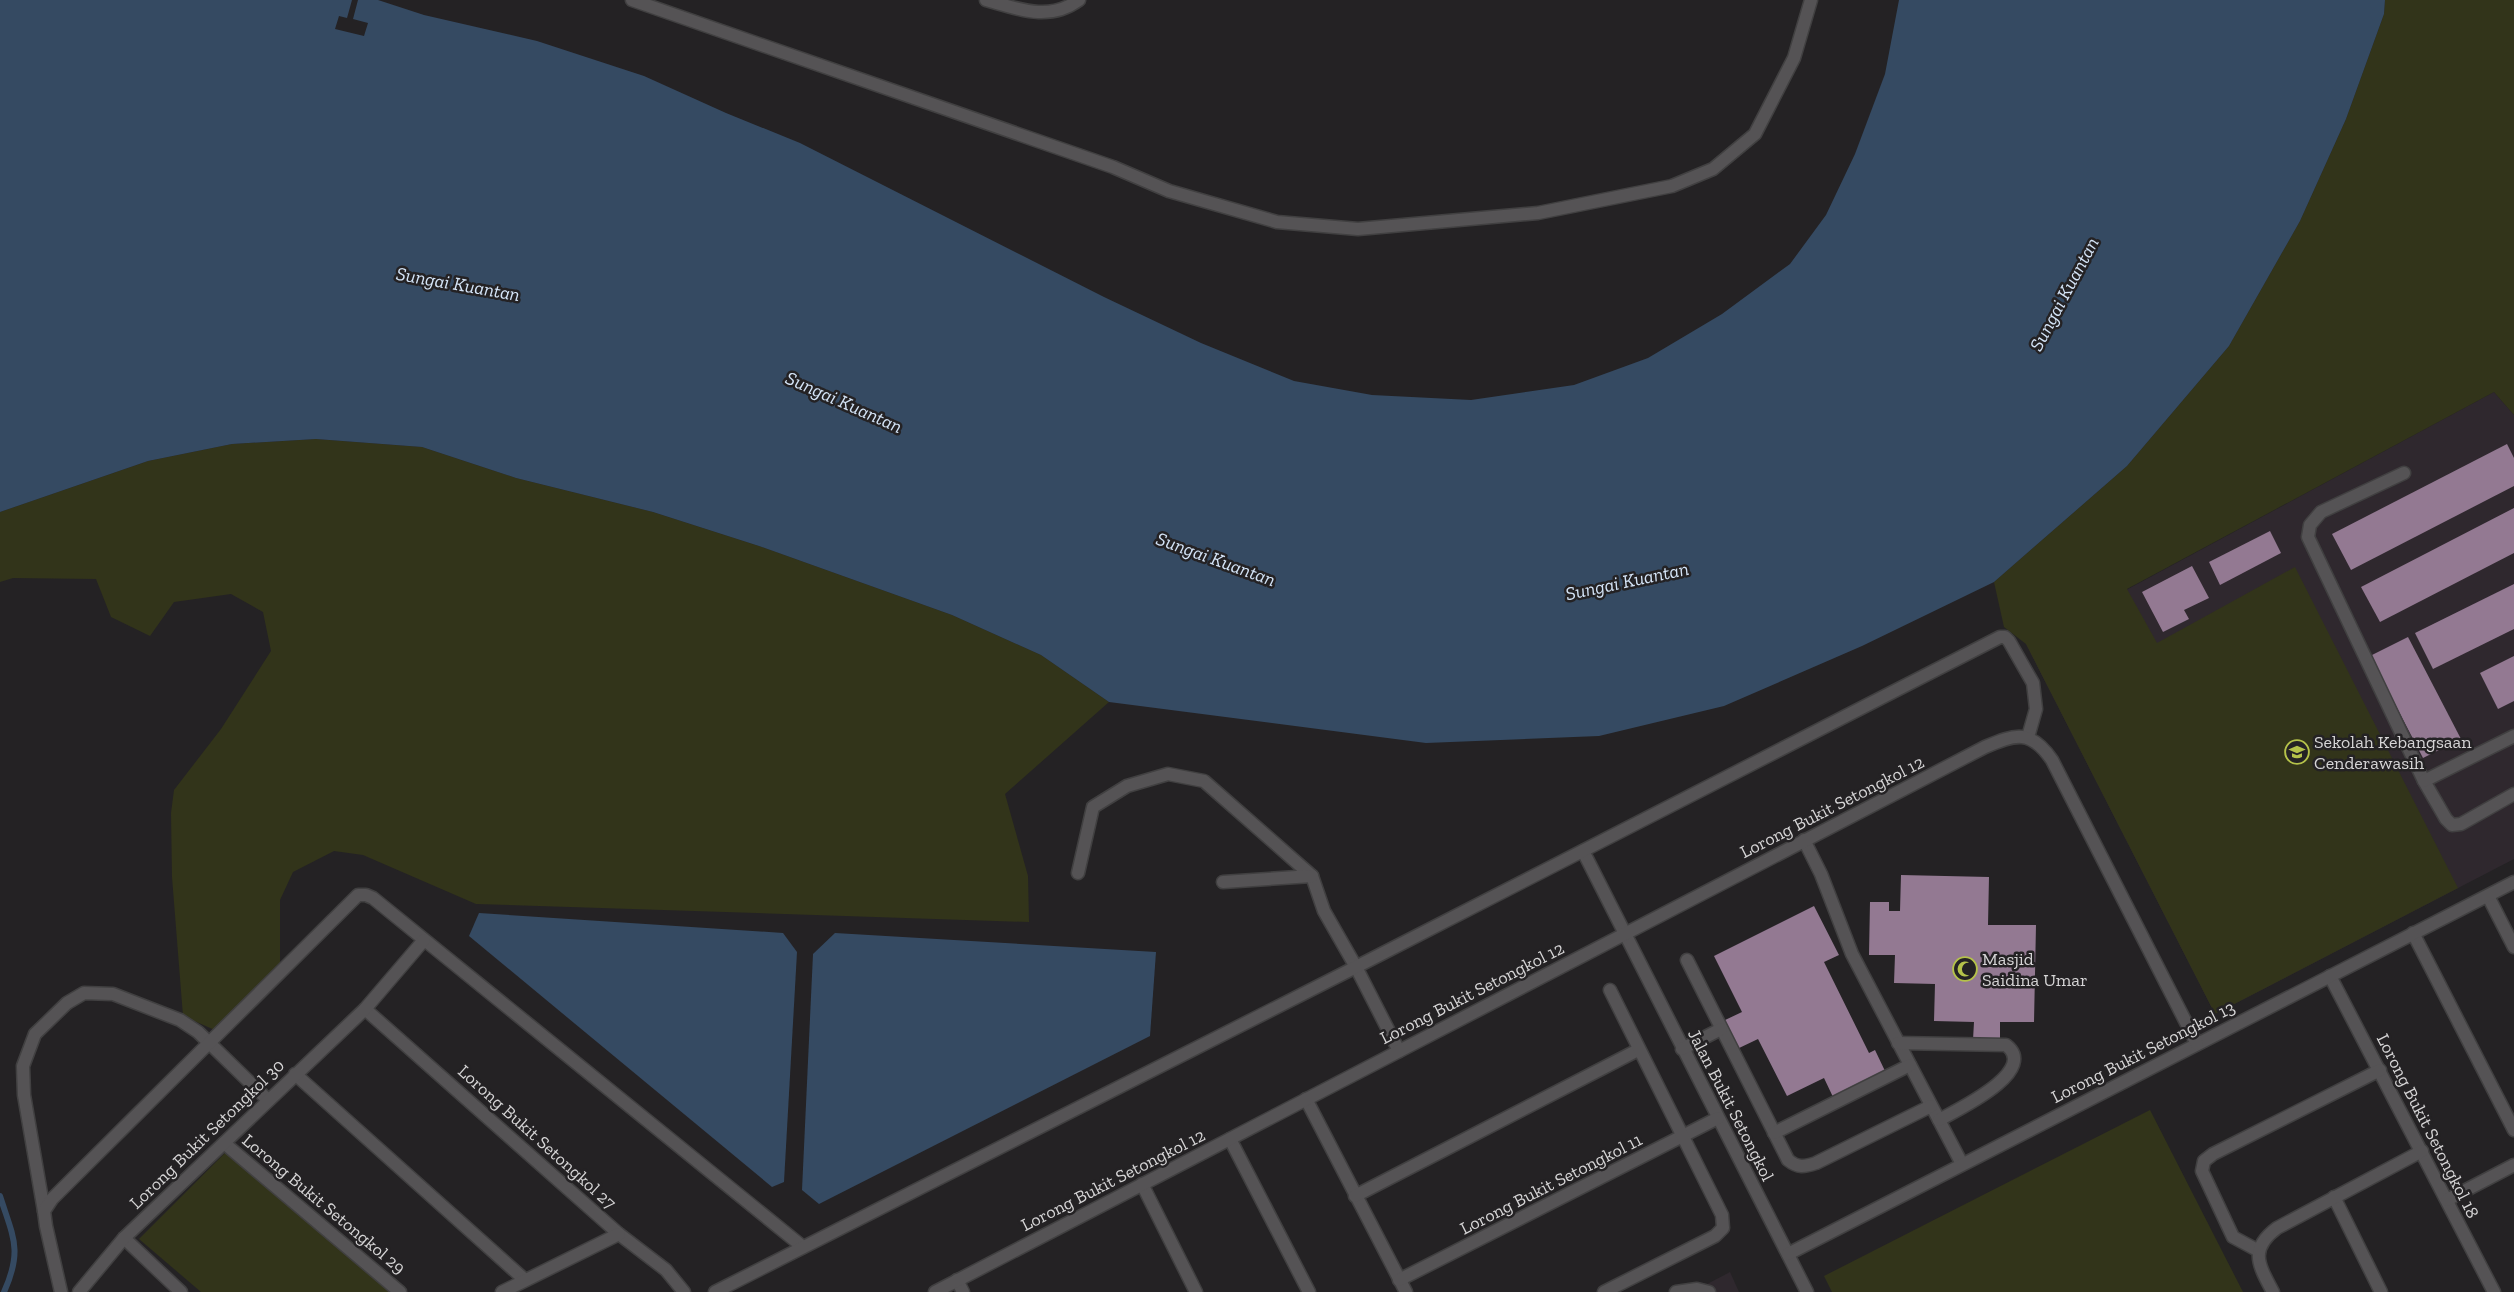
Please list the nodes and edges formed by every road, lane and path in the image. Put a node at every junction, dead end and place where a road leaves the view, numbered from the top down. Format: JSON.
{"nodes":[{"id":1,"x":632,"y":0,"type":"edge"},
{"id":2,"x":986,"y":0,"type":"edge"},
{"id":3,"x":1079,"y":0,"type":"edge"},
{"id":4,"x":1811,"y":0,"type":"edge"},
{"id":5,"x":2404,"y":473,"type":"dead end"},
{"id":6,"x":2514,"y":736,"type":"edge"},
{"id":7,"x":2028,"y":737,"type":"junction"},
{"id":8,"x":2424,"y":781,"type":"junction"},
{"id":9,"x":2514,"y":794,"type":"edge"},
{"id":10,"x":1804,"y":840,"type":"junction"},
{"id":11,"x":1583,"y":851,"type":"junction"},
{"id":12,"x":1078,"y":873,"type":"dead end"},
{"id":13,"x":1312,"y":876,"type":"junction"},
{"id":14,"x":1224,"y":882,"type":"dead end"},
{"id":15,"x":2514,"y":882,"type":"edge"},
{"id":16,"x":2488,"y":896,"type":"junction"},
{"id":17,"x":2413,"y":933,"type":"junction"},
{"id":18,"x":1624,"y":934,"type":"junction"},
{"id":19,"x":424,"y":940,"type":"junction"},
{"id":20,"x":2514,"y":947,"type":"edge"},
{"id":21,"x":1687,"y":960,"type":"dead end"},
{"id":22,"x":1356,"y":967,"type":"junction"},
{"id":23,"x":2330,"y":976,"type":"junction"},
{"id":24,"x":1610,"y":990,"type":"dead end"},
{"id":25,"x":366,"y":1009,"type":"junction"},
{"id":26,"x":1721,"y":1029,"type":"junction"},
{"id":27,"x":209,"y":1042,"type":"junction"},
{"id":28,"x":1898,"y":1043,"type":"junction"},
{"id":29,"x":2197,"y":1044,"type":"junction"},
{"id":30,"x":1682,"y":1049,"type":"junction"},
{"id":31,"x":1638,"y":1050,"type":"junction"},
{"id":32,"x":1399,"y":1051,"type":"junction"},
{"id":33,"x":1910,"y":1064,"type":"junction"},
{"id":34,"x":2380,"y":1070,"type":"junction"},
{"id":35,"x":295,"y":1074,"type":"junction"},
{"id":36,"x":268,"y":1100,"type":"junction"},
{"id":37,"x":1306,"y":1100,"type":"junction"},
{"id":38,"x":1931,"y":1106,"type":"junction"},
{"id":39,"x":1718,"y":1118,"type":"junction"},
{"id":40,"x":1939,"y":1120,"type":"junction"},
{"id":41,"x":2514,"y":1130,"type":"edge"},
{"id":42,"x":1774,"y":1133,"type":"junction"},
{"id":43,"x":1681,"y":1137,"type":"junction"},
{"id":44,"x":1230,"y":1139,"type":"junction"},
{"id":45,"x":224,"y":1143,"type":"junction"},
{"id":46,"x":2422,"y":1151,"type":"junction"},
{"id":47,"x":1962,"y":1164,"type":"junction"},
{"id":48,"x":2514,"y":1165,"type":"edge"},
{"id":49,"x":1142,"y":1184,"type":"junction"},
{"id":50,"x":1355,"y":1196,"type":"junction"},
{"id":51,"x":2334,"y":1197,"type":"junction"},
{"id":52,"x":2447,"y":1200,"type":"junction"},
{"id":53,"x":44,"y":1211,"type":"junction"},
{"id":54,"x":619,"y":1234,"type":"junction"},
{"id":55,"x":124,"y":1238,"type":"junction"},
{"id":56,"x":803,"y":1247,"type":"junction"},
{"id":57,"x":2259,"y":1251,"type":"junction"},
{"id":58,"x":1788,"y":1254,"type":"junction"},
{"id":59,"x":525,"y":1280,"type":"junction"},
{"id":60,"x":1399,"y":1280,"type":"junction"},
{"id":61,"x":960,"y":1286,"type":"edge"},
{"id":62,"x":1678,"y":1291,"type":"edge"},
{"id":63,"x":61,"y":1292,"type":"edge"},
{"id":64,"x":79,"y":1292,"type":"edge"},
{"id":65,"x":181,"y":1292,"type":"edge"},
{"id":66,"x":400,"y":1292,"type":"edge"},
{"id":67,"x":502,"y":1292,"type":"edge"},
{"id":68,"x":684,"y":1292,"type":"edge"},
{"id":69,"x":715,"y":1292,"type":"edge"},
{"id":70,"x":935,"y":1292,"type":"edge"},
{"id":71,"x":1196,"y":1292,"type":"edge"},
{"id":72,"x":1309,"y":1292,"type":"edge"},
{"id":73,"x":1406,"y":1292,"type":"edge"},
{"id":74,"x":1604,"y":1292,"type":"edge"},
{"id":75,"x":1709,"y":1292,"type":"edge"},
{"id":76,"x":1807,"y":1292,"type":"edge"},
{"id":77,"x":2272,"y":1292,"type":"edge"},
{"id":78,"x":2382,"y":1292,"type":"edge"},
{"id":79,"x":2494,"y":1292,"type":"edge"}],
"edges":[{"from":1,"to":4,"type":"street"},
{"from":2,"to":3,"type":"street"},
{"from":5,"to":8,"type":"street"},
{"from":6,"to":8,"type":"street"},
{"from":7,"to":10,"type":"street","name":"Lorong Bukit Setongkol 12"},
{"from":7,"to":11,"type":"street"},
{"from":7,"to":29,"type":"street"},
{"from":8,"to":9,"type":"street"},
{"from":10,"to":18,"type":"street","name":"Lorong Bukit Setongkol 12"},
{"from":10,"to":28,"type":"street"},
{"from":11,"to":18,"type":"street","name":"Jalan Bukit Setongkol"},
{"from":11,"to":22,"type":"street"},
{"from":12,"to":13,"type":"street"},
{"from":13,"to":14,"type":"street"},
{"from":13,"to":22,"type":"street"},
{"from":15,"to":16,"type":"street","name":"Lorong Bukit Setongkol 13"},
{"from":16,"to":17,"type":"street","name":"Lorong Bukit Setongkol 13"},
{"from":16,"to":20,"type":"street"},
{"from":17,"to":23,"type":"street","name":"Lorong Bukit Setongkol 13"},
{"from":17,"to":41,"type":"street"},
{"from":18,"to":30,"type":"street","name":"Jalan Bukit Setongkol"},
{"from":18,"to":32,"type":"street","name":"Lorong Bukit Setongkol 12"},
{"from":19,"to":25,"type":"street","name":"Lorong Bukit Setongkol 30"},
{"from":19,"to":27,"type":"street"},
{"from":19,"to":56,"type":"street"},
{"from":21,"to":26,"type":"street"},
{"from":22,"to":32,"type":"street"},
{"from":22,"to":56,"type":"street"},
{"from":23,"to":29,"type":"street","name":"Lorong Bukit Setongkol 13"},
{"from":23,"to":34,"type":"street","name":"Lorong Bukit Setongkol 18"},
{"from":24,"to":31,"type":"street"},
{"from":25,"to":35,"type":"street","name":"Lorong Bukit Setongkol 30"},
{"from":25,"to":54,"type":"street","name":"Lorong Bukit Setongkol 27"},
{"from":26,"to":30,"type":"street"},
{"from":26,"to":42,"type":"street"},
{"from":27,"to":36,"type":"street"},
{"from":27,"to":53,"type":"street"},
{"from":27,"to":53,"type":"street"},
{"from":28,"to":33,"type":"street"},
{"from":28,"to":40,"type":"street"},
{"from":29,"to":47,"type":"street","name":"Lorong Bukit Setongkol 13"},
{"from":30,"to":39,"type":"street","name":"Jalan Bukit Setongkol"},
{"from":31,"to":43,"type":"street"},
{"from":31,"to":50,"type":"street"},
{"from":32,"to":37,"type":"street","name":"Lorong Bukit Setongkol 12"},
{"from":33,"to":38,"type":"street"},
{"from":33,"to":42,"type":"street"},
{"from":34,"to":46,"type":"street","name":"Lorong Bukit Setongkol 18"},
{"from":34,"to":57,"type":"street"},
{"from":35,"to":36,"type":"street","name":"Lorong Bukit Setongkol 30"},
{"from":35,"to":59,"type":"street"},
{"from":36,"to":45,"type":"street","name":"Lorong Bukit Setongkol 30"},
{"from":37,"to":44,"type":"street","name":"Lorong Bukit Setongkol 12"},
{"from":37,"to":50,"type":"street"},
{"from":38,"to":40,"type":"street"},
{"from":38,"to":42,"type":"street"},
{"from":39,"to":43,"type":"street","name":"Lorong Bukit Setongkol 11"},
{"from":39,"to":58,"type":"street","name":"Jalan Bukit Setongkol"},
{"from":40,"to":47,"type":"street"},
{"from":43,"to":60,"type":"street","name":"Lorong Bukit Setongkol 11"},
{"from":43,"to":74,"type":"street"},
{"from":44,"to":49,"type":"street","name":"Lorong Bukit Setongkol 12"},
{"from":44,"to":72,"type":"street"},
{"from":45,"to":55,"type":"street","name":"Lorong Bukit Setongkol 30"},
{"from":45,"to":66,"type":"street","name":"Lorong Bukit Setongkol 29"},
{"from":46,"to":51,"type":"street"},
{"from":46,"to":52,"type":"street","name":"Lorong Bukit Setongkol 18"},
{"from":47,"to":58,"type":"street","name":"Lorong Bukit Setongkol 13"},
{"from":48,"to":52,"type":"street"},
{"from":49,"to":61,"type":"street","name":"Lorong Bukit Setongkol 12"},
{"from":49,"to":71,"type":"street"},
{"from":50,"to":60,"type":"street"},
{"from":51,"to":57,"type":"street"},
{"from":51,"to":78,"type":"street"},
{"from":52,"to":79,"type":"street","name":"Lorong Bukit Setongkol 18"},
{"from":53,"to":63,"type":"street"},
{"from":54,"to":59,"type":"street"},
{"from":54,"to":68,"type":"street","name":"Lorong Bukit Setongkol 27"},
{"from":55,"to":64,"type":"street","name":"Lorong Bukit Setongkol 30"},
{"from":55,"to":65,"type":"street"},
{"from":56,"to":69,"type":"street"},
{"from":57,"to":77,"type":"street"},
{"from":58,"to":76,"type":"street","name":"Jalan Bukit Setongkol"},
{"from":59,"to":67,"type":"street"},
{"from":60,"to":73,"type":"street"},
{"from":61,"to":70,"type":"street","name":"Lorong Bukit Setongkol 12"},
{"from":62,"to":75,"type":"street"}]}
